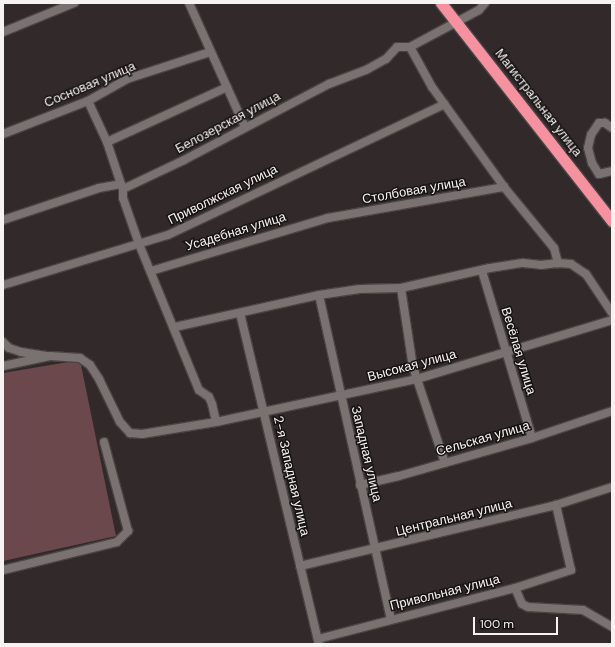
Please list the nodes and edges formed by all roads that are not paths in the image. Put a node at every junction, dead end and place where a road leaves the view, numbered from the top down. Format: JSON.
{"nodes":[{"id":1,"x":74,"y":3,"type":"edge"},
{"id":2,"x":189,"y":3,"type":"edge"},
{"id":3,"x":440,"y":3,"type":"edge"},
{"id":4,"x":486,"y":3,"type":"edge"},
{"id":5,"x":456,"y":23,"type":"junction"},
{"id":6,"x":3,"y":32,"type":"edge"},
{"id":7,"x":410,"y":47,"type":"junction"},
{"id":8,"x":210,"y":52,"type":"junction"},
{"id":9,"x":227,"y":87,"type":"junction"},
{"id":10,"x":88,"y":100,"type":"junction"},
{"id":11,"x":445,"y":104,"type":"junction"},
{"id":12,"x":245,"y":127,"type":"junction"},
{"id":13,"x":612,"y":128,"type":"edge"},
{"id":14,"x":3,"y":134,"type":"edge"},
{"id":15,"x":107,"y":142,"type":"junction"},
{"id":16,"x":609,"y":172,"type":"edge"},
{"id":17,"x":122,"y":187,"type":"junction"},
{"id":18,"x":504,"y":187,"type":"junction"},
{"id":19,"x":328,"y":218,"type":"joint"},
{"id":20,"x":3,"y":220,"type":"edge"},
{"id":21,"x":612,"y":221,"type":"edge"},
{"id":22,"x":139,"y":244,"type":"junction"},
{"id":23,"x":558,"y":263,"type":"junction"},
{"id":24,"x":152,"y":271,"type":"junction"},
{"id":25,"x":482,"y":271,"type":"junction"},
{"id":26,"x":3,"y":284,"type":"edge"},
{"id":27,"x":401,"y":288,"type":"junction"},
{"id":28,"x":319,"y":295,"type":"junction"},
{"id":29,"x":240,"y":313,"type":"junction"},
{"id":30,"x":612,"y":313,"type":"edge"},
{"id":31,"x":612,"y":320,"type":"edge"},
{"id":32,"x":175,"y":327,"type":"junction"},
{"id":33,"x":3,"y":342,"type":"edge"},
{"id":34,"x":506,"y":352,"type":"junction"},
{"id":35,"x":50,"y":356,"type":"junction"},
{"id":36,"x":3,"y":366,"type":"edge"},
{"id":37,"x":417,"y":379,"type":"junction"},
{"id":38,"x":341,"y":396,"type":"junction"},
{"id":39,"x":612,"y":411,"type":"edge"},
{"id":40,"x":264,"y":412,"type":"junction"},
{"id":41,"x":216,"y":422,"type":"junction"},
{"id":42,"x":532,"y":438,"type":"junction"},
{"id":43,"x":104,"y":442,"type":"dead end"},
{"id":44,"x":445,"y":463,"type":"junction"},
{"id":45,"x":360,"y":485,"type":"junction"},
{"id":46,"x":612,"y":489,"type":"edge"},
{"id":47,"x":556,"y":505,"type":"junction"},
{"id":48,"x":376,"y":550,"type":"junction"},
{"id":49,"x":300,"y":566,"type":"junction"},
{"id":50,"x":3,"y":570,"type":"edge"},
{"id":51,"x":515,"y":588,"type":"junction"},
{"id":52,"x":391,"y":619,"type":"junction"},
{"id":53,"x":612,"y":627,"type":"edge"},
{"id":54,"x":318,"y":641,"type":"edge"}],
"edges":[{"from":1,"to":6,"type":"street"},
{"from":2,"to":8,"type":"street"},
{"from":3,"to":5,"type":"highway","name":"Магистральная улица"},
{"from":4,"to":5,"type":"street","name":"Белозерская улица"},
{"from":5,"to":7,"type":"street","name":"Белозерская улица"},
{"from":5,"to":21,"type":"highway","name":"Магистральная улица"},
{"from":7,"to":11,"type":"street"},
{"from":7,"to":12,"type":"street","name":"Белозерская улица"},
{"from":8,"to":9,"type":"street"},
{"from":8,"to":10,"type":"street","name":"Сосновая улица"},
{"from":9,"to":12,"type":"street"},
{"from":9,"to":15,"type":"street"},
{"from":10,"to":14,"type":"street","name":"Сосновая улица"},
{"from":10,"to":15,"type":"street"},
{"from":11,"to":18,"type":"street"},
{"from":11,"to":22,"type":"street","name":"Приволжская улица"},
{"from":12,"to":17,"type":"street","name":"Белозерская улица"},
{"from":13,"to":16,"type":"street"},
{"from":15,"to":17,"type":"street"},
{"from":17,"to":20,"type":"street","name":"Белозерская улица"},
{"from":17,"to":22,"type":"street"},
{"from":18,"to":19,"type":"street","name":"Столбовая улица"},
{"from":18,"to":23,"type":"street"},
{"from":19,"to":24,"type":"street","name":"Усадебная улица"},
{"from":22,"to":24,"type":"street"},
{"from":22,"to":26,"type":"street","name":"Приволжская улица"},
{"from":23,"to":25,"type":"street"},
{"from":23,"to":30,"type":"street"},
{"from":24,"to":32,"type":"street"},
{"from":25,"to":27,"type":"street"},
{"from":25,"to":34,"type":"street","name":"Весёлая улица"},
{"from":27,"to":28,"type":"street"},
{"from":27,"to":37,"type":"street"},
{"from":28,"to":29,"type":"street"},
{"from":28,"to":38,"type":"street","name":"Западная улица"},
{"from":29,"to":32,"type":"street"},
{"from":29,"to":40,"type":"street","name":"2-я Западная улица"},
{"from":31,"to":34,"type":"street","name":"Высокая улица"},
{"from":32,"to":41,"type":"street"},
{"from":33,"to":35,"type":"street"},
{"from":34,"to":37,"type":"street","name":"Высокая улица"},
{"from":34,"to":42,"type":"street","name":"Весёлая улица"},
{"from":35,"to":36,"type":"street"},
{"from":35,"to":41,"type":"street","name":"Высокая улица"},
{"from":37,"to":38,"type":"street","name":"Высокая улица"},
{"from":37,"to":44,"type":"street"},
{"from":38,"to":40,"type":"street","name":"Высокая улица"},
{"from":38,"to":45,"type":"street","name":"Западная улица"},
{"from":39,"to":42,"type":"street","name":"Сельская улица"},
{"from":40,"to":41,"type":"street","name":"Высокая улица"},
{"from":40,"to":49,"type":"street","name":"2-я Западная улица"},
{"from":42,"to":44,"type":"street","name":"Сельская улица"},
{"from":43,"to":50,"type":"street"},
{"from":44,"to":45,"type":"street","name":"Сельская улица"},
{"from":45,"to":48,"type":"street","name":"Западная улица"},
{"from":46,"to":47,"type":"street","name":"Центральная улица"},
{"from":47,"to":48,"type":"street","name":"Центральная улица"},
{"from":47,"to":51,"type":"street"},
{"from":48,"to":49,"type":"street","name":"Центральная улица"},
{"from":48,"to":52,"type":"street","name":"Западная улица"},
{"from":49,"to":54,"type":"street","name":"2-я Западная улица"},
{"from":51,"to":52,"type":"street","name":"Привольная улица"},
{"from":51,"to":53,"type":"street","name":"Привольная улица"},
{"from":52,"to":54,"type":"street","name":"Привольная улица"}]}
